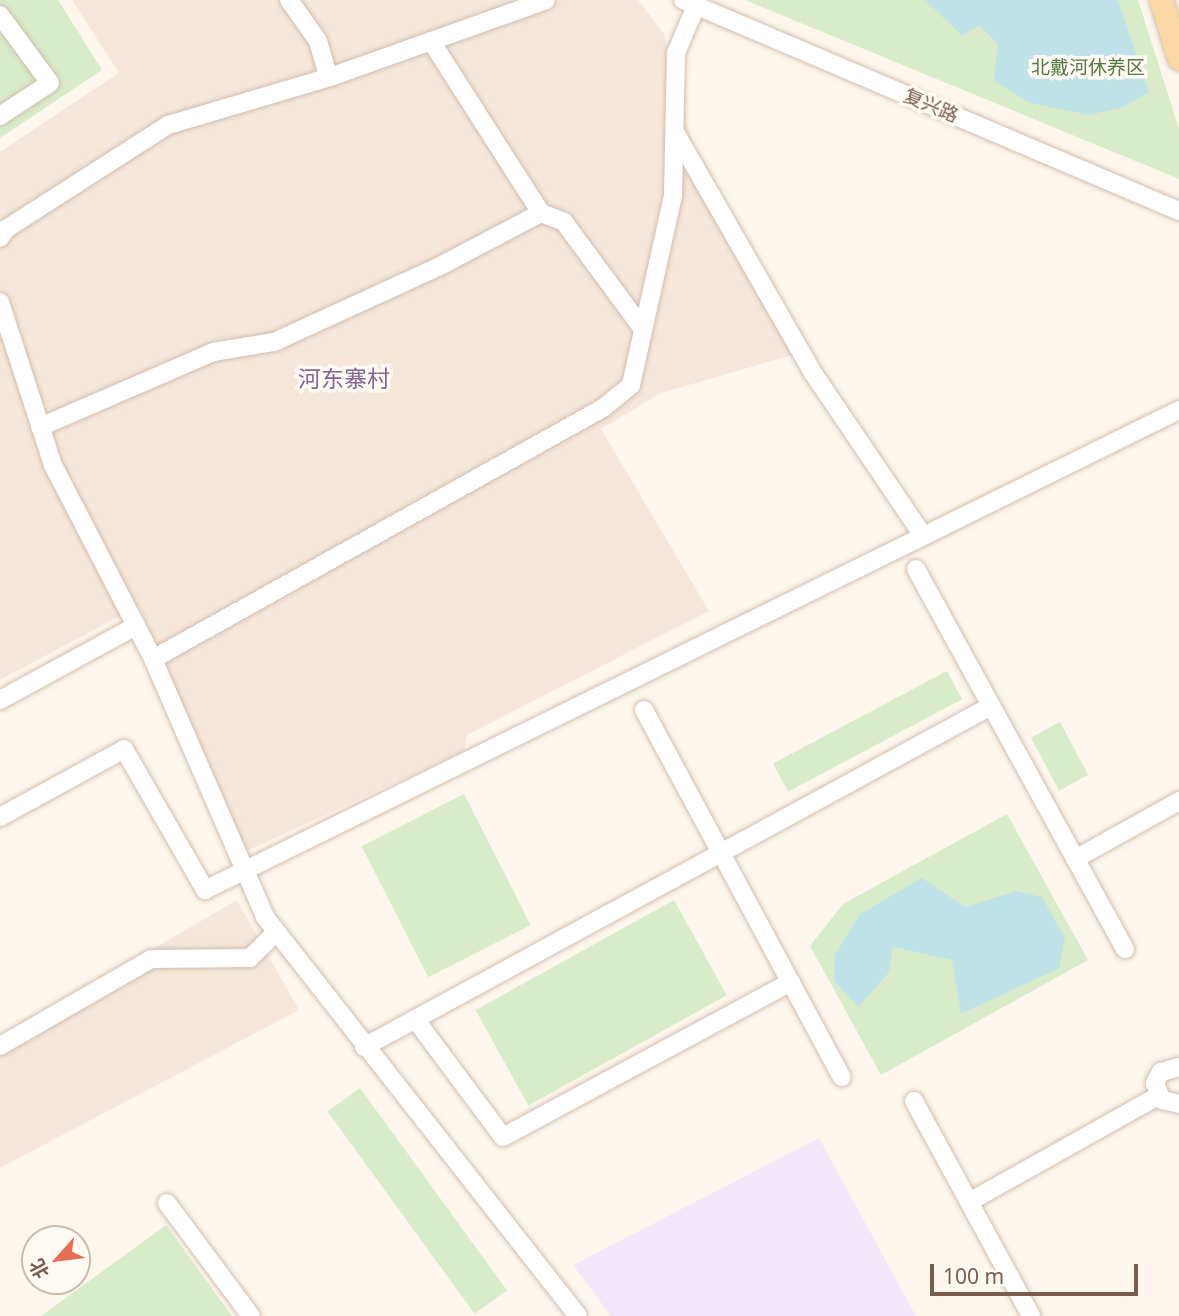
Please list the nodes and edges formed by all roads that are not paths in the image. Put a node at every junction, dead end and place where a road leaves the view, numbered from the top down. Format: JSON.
{"nodes":[{"id":1,"x":289,"y":0,"type":"edge"},
{"id":2,"x":546,"y":0,"type":"edge"},
{"id":3,"x":1161,"y":0,"type":"edge"},
{"id":4,"x":689,"y":3,"type":"edge"},
{"id":5,"x":0,"y":15,"type":"edge"},
{"id":6,"x":431,"y":41,"type":"junction"},
{"id":7,"x":1179,"y":58,"type":"edge"},
{"id":8,"x":328,"y":77,"type":"junction"},
{"id":9,"x":0,"y":116,"type":"edge"},
{"id":10,"x":675,"y":130,"type":"junction"},
{"id":11,"x":1179,"y":211,"type":"edge"},
{"id":12,"x":541,"y":212,"type":"junction"},
{"id":13,"x":0,"y":238,"type":"edge"},
{"id":14,"x":0,"y":302,"type":"edge"},
{"id":15,"x":643,"y":329,"type":"junction"},
{"id":16,"x":1179,"y":410,"type":"edge"},
{"id":17,"x":40,"y":427,"type":"junction"},
{"id":18,"x":922,"y":534,"type":"junction"},
{"id":19,"x":916,"y":569,"type":"dead end"},
{"id":20,"x":136,"y":626,"type":"junction"},
{"id":21,"x":153,"y":659,"type":"junction"},
{"id":22,"x":0,"y":700,"type":"edge"},
{"id":23,"x":991,"y":706,"type":"junction"},
{"id":24,"x":644,"y":709,"type":"dead end"},
{"id":25,"x":1179,"y":801,"type":"edge"},
{"id":26,"x":0,"y":817,"type":"edge"},
{"id":27,"x":721,"y":853,"type":"junction"},
{"id":28,"x":1075,"y":859,"type":"junction"},
{"id":29,"x":244,"y":870,"type":"junction"},
{"id":30,"x":276,"y":932,"type":"junction"},
{"id":31,"x":1125,"y":949,"type":"dead end"},
{"id":32,"x":791,"y":982,"type":"junction"},
{"id":33,"x":415,"y":1019,"type":"junction"},
{"id":34,"x":0,"y":1046,"type":"edge"},
{"id":35,"x":364,"y":1047,"type":"junction"},
{"id":36,"x":1179,"y":1067,"type":"edge"},
{"id":37,"x":842,"y":1077,"type":"dead end"},
{"id":38,"x":1158,"y":1096,"type":"junction"},
{"id":39,"x":914,"y":1101,"type":"dead end"},
{"id":40,"x":1179,"y":1104,"type":"edge"},
{"id":41,"x":969,"y":1202,"type":"junction"},
{"id":42,"x":167,"y":1203,"type":"dead end"},
{"id":43,"x":570,"y":1313,"type":"edge"},
{"id":44,"x":251,"y":1316,"type":"edge"},
{"id":45,"x":1031,"y":1316,"type":"edge"}],
"edges":[{"from":1,"to":8,"type":"street"},
{"from":2,"to":6,"type":"street"},
{"from":3,"to":7,"type":"main road"},
{"from":4,"to":10,"type":"street"},
{"from":4,"to":11,"type":"street","name":"复兴路"},
{"from":5,"to":9,"type":"street"},
{"from":6,"to":8,"type":"street"},
{"from":6,"to":12,"type":"street"},
{"from":8,"to":13,"type":"street"},
{"from":10,"to":15,"type":"street"},
{"from":10,"to":18,"type":"street"},
{"from":12,"to":15,"type":"street"},
{"from":12,"to":17,"type":"street"},
{"from":14,"to":17,"type":"street"},
{"from":15,"to":21,"type":"street"},
{"from":16,"to":18,"type":"street"},
{"from":17,"to":20,"type":"street"},
{"from":18,"to":29,"type":"street"},
{"from":19,"to":23,"type":"street"},
{"from":20,"to":21,"type":"street"},
{"from":20,"to":22,"type":"street"},
{"from":21,"to":29,"type":"street"},
{"from":23,"to":27,"type":"street"},
{"from":23,"to":28,"type":"street"},
{"from":24,"to":27,"type":"street"},
{"from":25,"to":28,"type":"street"},
{"from":26,"to":29,"type":"street"},
{"from":27,"to":32,"type":"street"},
{"from":27,"to":33,"type":"street"},
{"from":28,"to":31,"type":"street"},
{"from":29,"to":30,"type":"street"},
{"from":30,"to":34,"type":"street"},
{"from":30,"to":35,"type":"street"},
{"from":32,"to":33,"type":"street"},
{"from":32,"to":37,"type":"street"},
{"from":33,"to":35,"type":"street"},
{"from":35,"to":43,"type":"street"},
{"from":36,"to":38,"type":"street"},
{"from":38,"to":40,"type":"street"},
{"from":38,"to":41,"type":"street"},
{"from":39,"to":41,"type":"street"},
{"from":41,"to":45,"type":"street"},
{"from":42,"to":44,"type":"street"}]}
